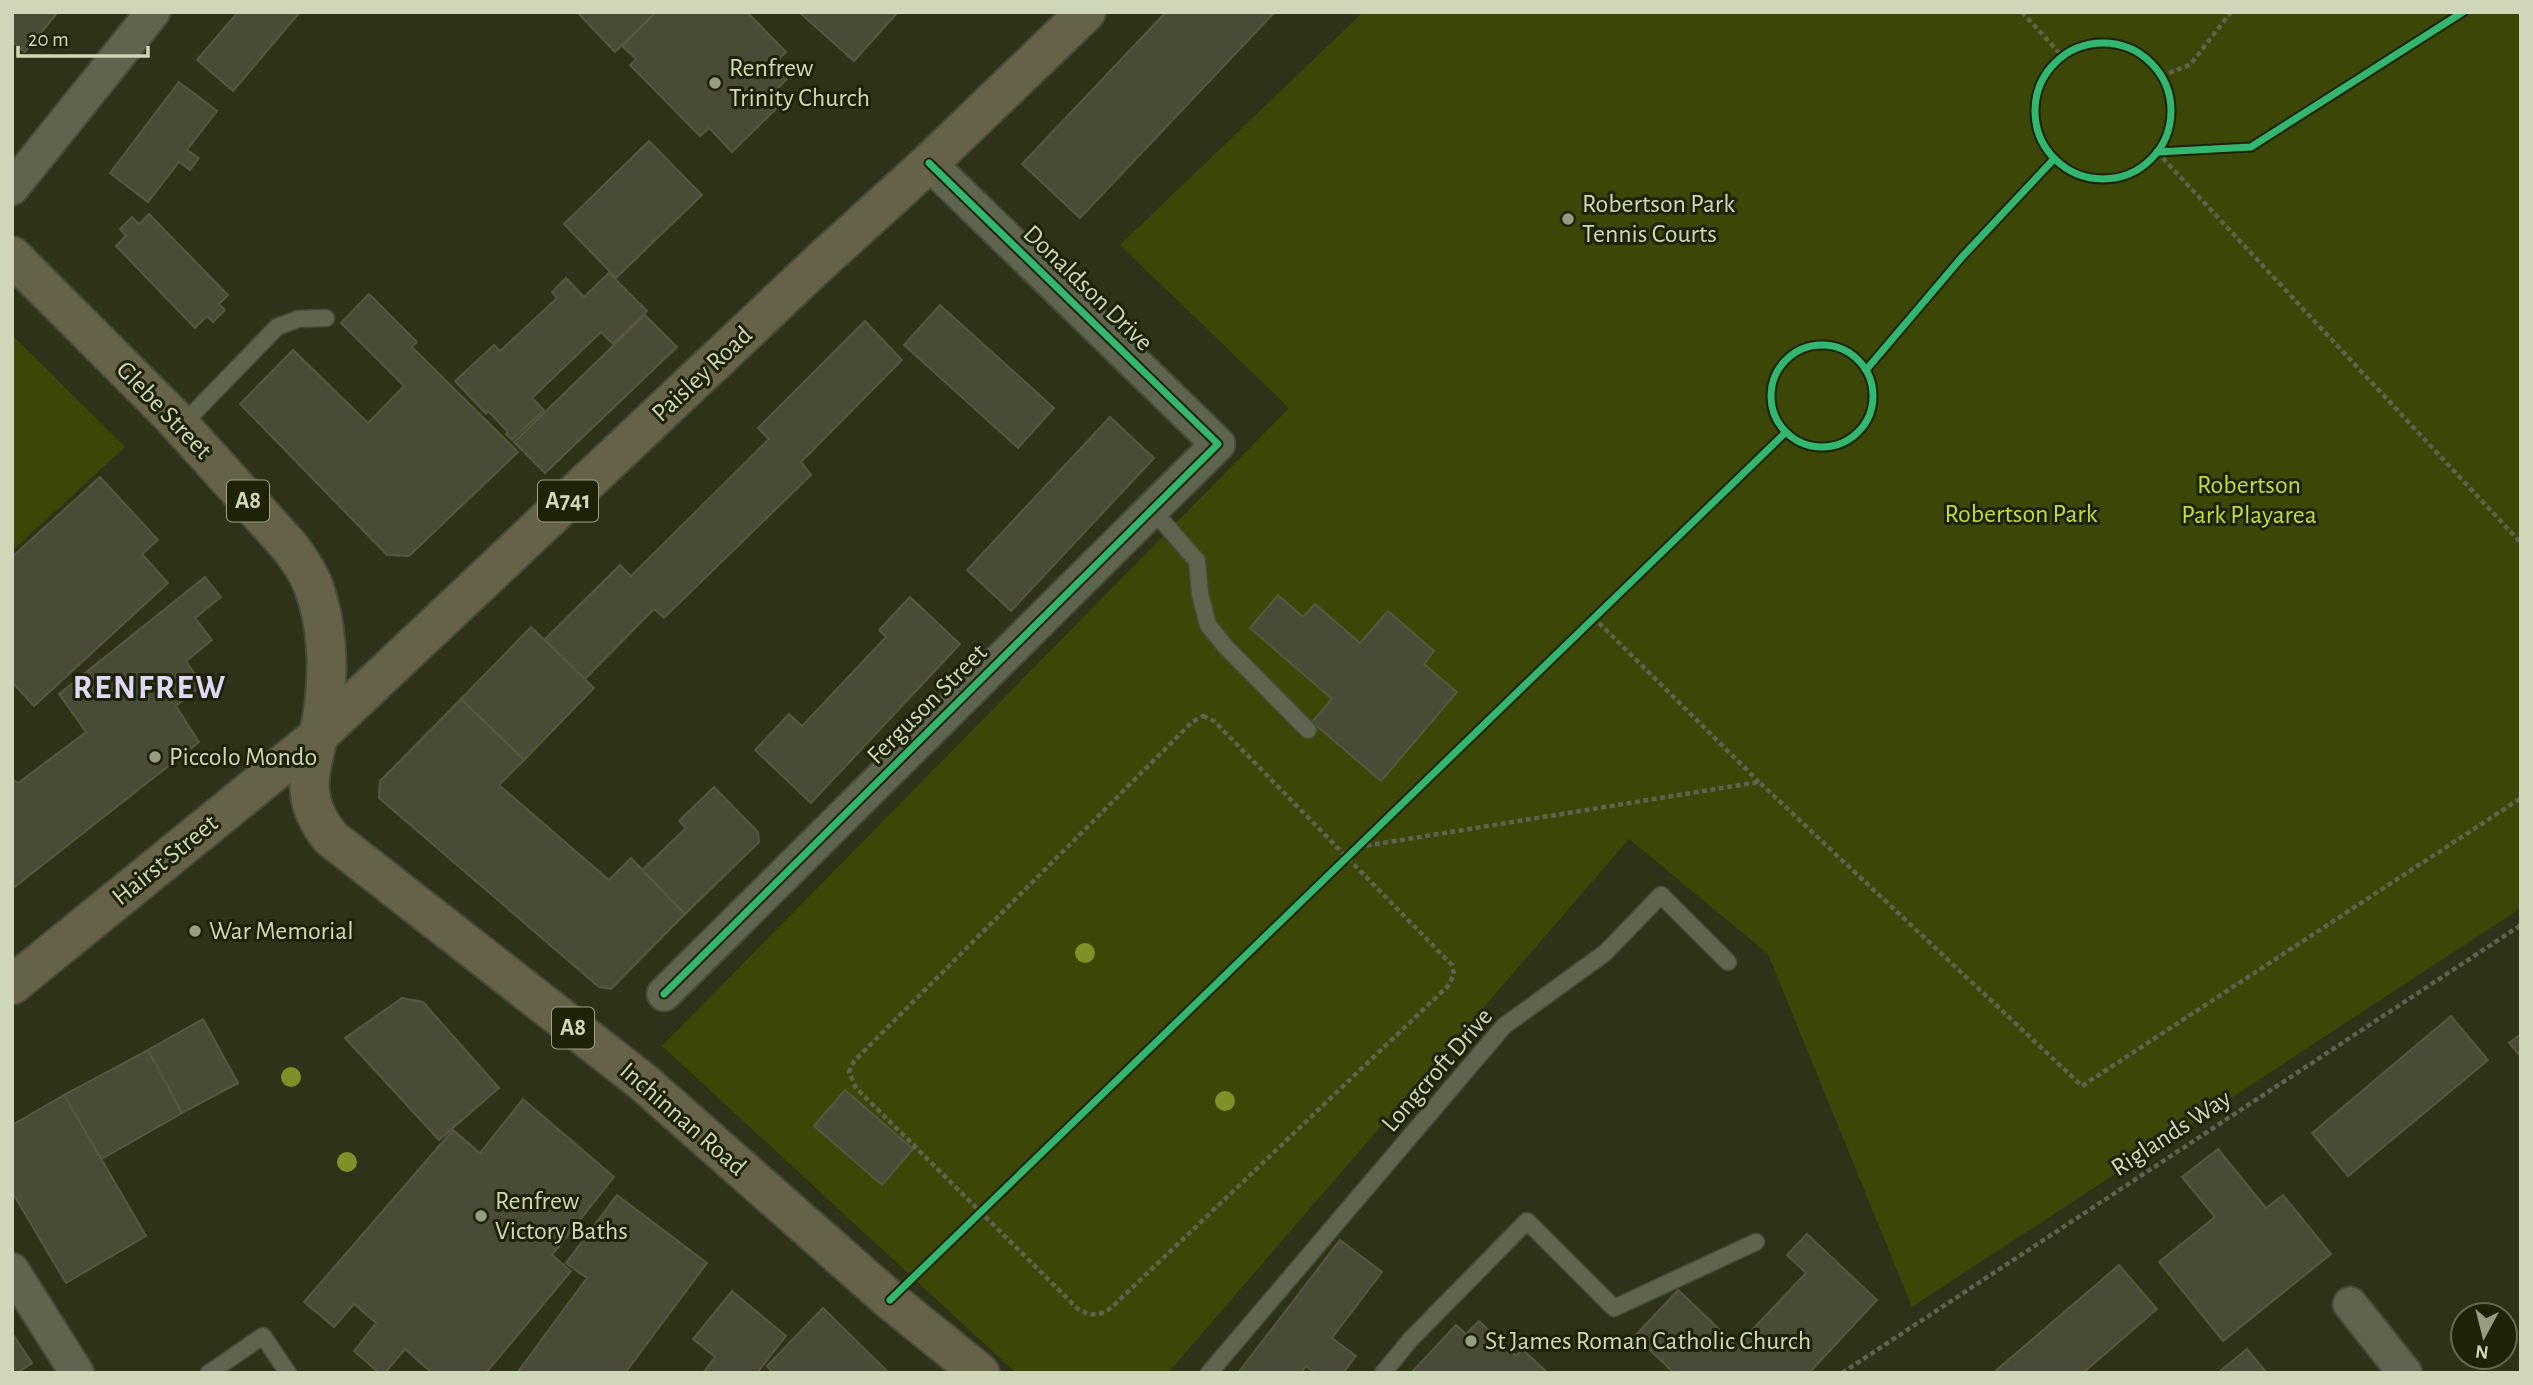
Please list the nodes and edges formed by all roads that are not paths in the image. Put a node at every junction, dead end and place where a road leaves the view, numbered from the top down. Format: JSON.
{"nodes":[{"id":1,"x":153,"y":12,"type":"edge"},
{"id":2,"x":1086,"y":12,"type":"edge"},
{"id":3,"x":929,"y":163,"type":"junction"},
{"id":4,"x":12,"y":188,"type":"edge"},
{"id":5,"x":12,"y":256,"type":"edge"},
{"id":6,"x":326,"y":318,"type":"dead end"},
{"id":7,"x":181,"y":426,"type":"junction"},
{"id":8,"x":1218,"y":444,"type":"joint"},
{"id":9,"x":1152,"y":509,"type":"junction"},
{"id":10,"x":1308,"y":730,"type":"dead end"},
{"id":11,"x":318,"y":736,"type":"junction"},
{"id":12,"x":1728,"y":962,"type":"dead end"},
{"id":13,"x":12,"y":985,"type":"edge"},
{"id":14,"x":664,"y":994,"type":"dead end"},
{"id":15,"x":1756,"y":1242,"type":"dead end"},
{"id":16,"x":12,"y":1270,"type":"edge"},
{"id":17,"x":2350,"y":1304,"type":"dead end"},
{"id":18,"x":76,"y":1373,"type":"edge"},
{"id":19,"x":209,"y":1373,"type":"edge"},
{"id":20,"x":288,"y":1373,"type":"edge"},
{"id":21,"x":980,"y":1373,"type":"edge"},
{"id":22,"x":1209,"y":1373,"type":"edge"},
{"id":23,"x":1383,"y":1373,"type":"edge"},
{"id":24,"x":2405,"y":1373,"type":"edge"}],
"edges":[{"from":1,"to":4,"type":"street"},
{"from":2,"to":3,"type":"main road","name":"Paisley Road","number":"A741"},
{"from":3,"to":8,"type":"street","name":"Donaldson Drive"},
{"from":3,"to":11,"type":"main road","name":"Paisley Road","number":"A741"},
{"from":5,"to":7,"type":"main road","name":"Glebe Street","number":"A8"},
{"from":6,"to":7,"type":"lane"},
{"from":7,"to":11,"type":"main road","name":"Glebe Street","number":"A8"},
{"from":8,"to":9,"type":"street","name":"Ferguson Street"},
{"from":9,"to":10,"type":"lane"},
{"from":9,"to":14,"type":"street","name":"Ferguson Street"},
{"from":11,"to":13,"type":"main road","name":"Hairst Street"},
{"from":11,"to":21,"type":"main road","name":"Inchinnan Road","number":"A8"},
{"from":12,"to":22,"type":"lane","name":"Longcroft Drive"},
{"from":15,"to":23,"type":"lane"},
{"from":16,"to":18,"type":"street"},
{"from":17,"to":24,"type":"street"},
{"from":19,"to":20,"type":"lane"}]}
